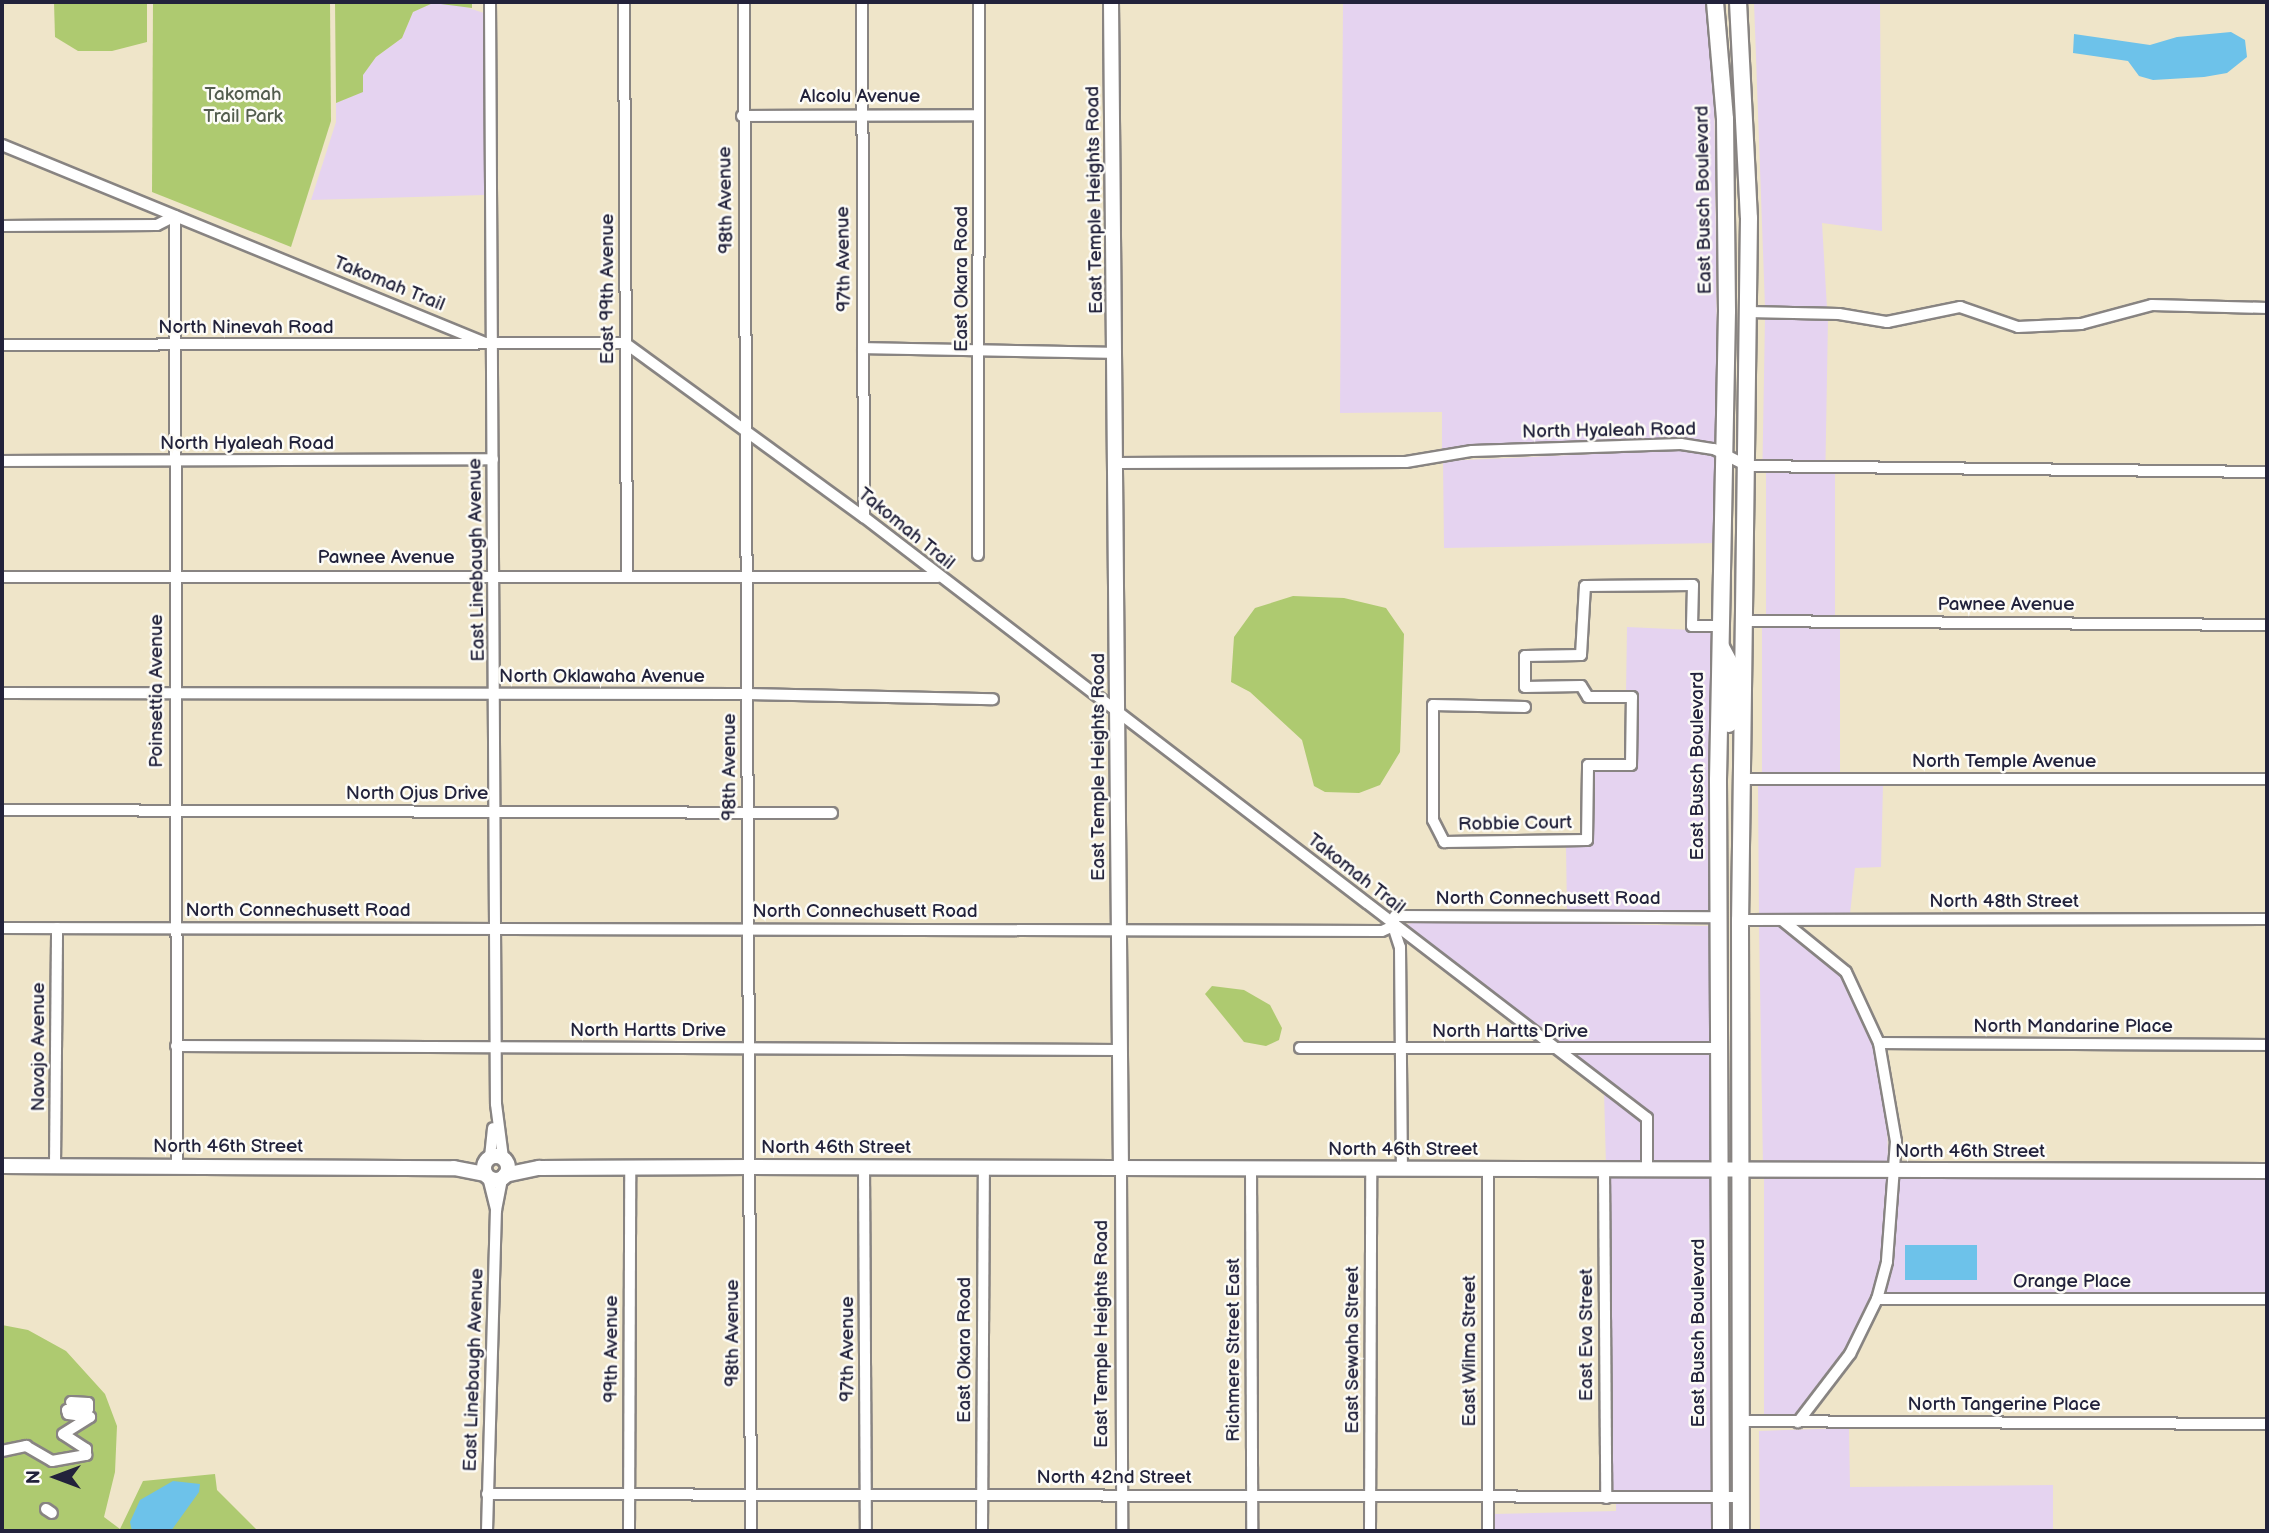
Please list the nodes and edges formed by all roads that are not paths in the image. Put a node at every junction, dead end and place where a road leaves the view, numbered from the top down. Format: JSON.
{"nodes":[{"id":1,"x":490,"y":2,"type":"edge"},
{"id":2,"x":624,"y":2,"type":"edge"},
{"id":3,"x":744,"y":2,"type":"edge"},
{"id":4,"x":862,"y":2,"type":"edge"},
{"id":5,"x":979,"y":2,"type":"edge"},
{"id":6,"x":1111,"y":2,"type":"edge"},
{"id":7,"x":1715,"y":2,"type":"edge"},
{"id":8,"x":1738,"y":2,"type":"edge"},
{"id":9,"x":860,"y":114,"type":"junction"},
{"id":10,"x":979,"y":115,"type":"junction"},
{"id":11,"x":742,"y":116,"type":"junction"},
{"id":12,"x":1725,"y":119,"type":"junction"},
{"id":13,"x":2,"y":145,"type":"edge"},
{"id":14,"x":175,"y":216,"type":"junction"},
{"id":15,"x":1749,"y":218,"type":"junction"},
{"id":16,"x":2,"y":226,"type":"edge"},
{"id":17,"x":2267,"y":308,"type":"edge"},
{"id":18,"x":1748,"y":312,"type":"junction"},
{"id":19,"x":625,"y":343,"type":"junction"},
{"id":20,"x":2,"y":345,"type":"edge"},
{"id":21,"x":491,"y":345,"type":"junction"},
{"id":22,"x":174,"y":346,"type":"junction"},
{"id":23,"x":863,"y":348,"type":"junction"},
{"id":24,"x":980,"y":348,"type":"junction"},
{"id":25,"x":1116,"y":353,"type":"junction"},
{"id":26,"x":746,"y":429,"type":"junction"},
{"id":27,"x":1724,"y":452,"type":"junction"},
{"id":28,"x":493,"y":460,"type":"junction"},
{"id":29,"x":2,"y":461,"type":"edge"},
{"id":30,"x":173,"y":462,"type":"junction"},
{"id":31,"x":1116,"y":463,"type":"junction"},
{"id":32,"x":1747,"y":466,"type":"junction"},
{"id":33,"x":2267,"y":472,"type":"edge"},
{"id":34,"x":864,"y":517,"type":"junction"},
{"id":35,"x":978,"y":555,"type":"dead end"},
{"id":36,"x":175,"y":576,"type":"junction"},
{"id":37,"x":496,"y":576,"type":"junction"},
{"id":38,"x":627,"y":576,"type":"junction"},
{"id":39,"x":2,"y":577,"type":"edge"},
{"id":40,"x":749,"y":577,"type":"junction"},
{"id":41,"x":938,"y":577,"type":"junction"},
{"id":42,"x":1745,"y":621,"type":"junction"},
{"id":43,"x":2267,"y":625,"type":"edge"},
{"id":44,"x":1719,"y":626,"type":"junction"},
{"id":45,"x":1720,"y":645,"type":"junction"},
{"id":46,"x":2,"y":693,"type":"edge"},
{"id":47,"x":175,"y":694,"type":"junction"},
{"id":48,"x":496,"y":694,"type":"junction"},
{"id":49,"x":747,"y":694,"type":"junction"},
{"id":50,"x":993,"y":699,"type":"dead end"},
{"id":51,"x":1525,"y":707,"type":"dead end"},
{"id":52,"x":1118,"y":711,"type":"junction"},
{"id":53,"x":1741,"y":779,"type":"junction"},
{"id":54,"x":2267,"y":779,"type":"edge"},
{"id":55,"x":1718,"y":780,"type":"junction"},
{"id":56,"x":2,"y":810,"type":"edge"},
{"id":57,"x":747,"y":810,"type":"junction"},
{"id":58,"x":176,"y":811,"type":"junction"},
{"id":59,"x":496,"y":811,"type":"junction"},
{"id":60,"x":832,"y":813,"type":"dead end"},
{"id":61,"x":1740,"y":897,"type":"junction"},
{"id":62,"x":1718,"y":917,"type":"junction"},
{"id":63,"x":2267,"y":919,"type":"edge"},
{"id":64,"x":1740,"y":920,"type":"junction"},
{"id":65,"x":1782,"y":920,"type":"junction"},
{"id":66,"x":1393,"y":926,"type":"junction"},
{"id":67,"x":2,"y":928,"type":"edge"},
{"id":68,"x":57,"y":928,"type":"junction"},
{"id":69,"x":176,"y":928,"type":"junction"},
{"id":70,"x":495,"y":928,"type":"junction"},
{"id":71,"x":750,"y":929,"type":"junction"},
{"id":72,"x":1119,"y":930,"type":"junction"},
{"id":73,"x":1741,"y":1021,"type":"junction"},
{"id":74,"x":1880,"y":1043,"type":"junction"},
{"id":75,"x":2267,"y":1045,"type":"edge"},
{"id":76,"x":176,"y":1046,"type":"junction"},
{"id":77,"x":496,"y":1047,"type":"junction"},
{"id":78,"x":1300,"y":1048,"type":"dead end"},
{"id":79,"x":1720,"y":1048,"type":"junction"},
{"id":80,"x":750,"y":1049,"type":"junction"},
{"id":81,"x":1561,"y":1049,"type":"junction"},
{"id":82,"x":1119,"y":1050,"type":"junction"},
{"id":83,"x":1402,"y":1050,"type":"junction"},
{"id":84,"x":2,"y":1166,"type":"edge"},
{"id":85,"x":55,"y":1166,"type":"junction"},
{"id":86,"x":177,"y":1166,"type":"junction"},
{"id":87,"x":496,"y":1167,"type":"junction"},
{"id":88,"x":630,"y":1167,"type":"junction"},
{"id":89,"x":750,"y":1167,"type":"junction"},
{"id":90,"x":864,"y":1168,"type":"junction"},
{"id":91,"x":984,"y":1168,"type":"junction"},
{"id":92,"x":1251,"y":1168,"type":"junction"},
{"id":93,"x":1121,"y":1169,"type":"junction"},
{"id":94,"x":1371,"y":1169,"type":"junction"},
{"id":95,"x":1402,"y":1169,"type":"junction"},
{"id":96,"x":1488,"y":1170,"type":"junction"},
{"id":97,"x":1604,"y":1171,"type":"junction"},
{"id":98,"x":1647,"y":1171,"type":"junction"},
{"id":99,"x":1721,"y":1171,"type":"junction"},
{"id":100,"x":1742,"y":1171,"type":"junction"},
{"id":101,"x":2267,"y":1171,"type":"edge"},
{"id":102,"x":1894,"y":1172,"type":"junction"},
{"id":103,"x":1877,"y":1299,"type":"junction"},
{"id":104,"x":2267,"y":1299,"type":"edge"},
{"id":105,"x":71,"y":1402,"type":"dead end"},
{"id":106,"x":1741,"y":1421,"type":"junction"},
{"id":107,"x":1798,"y":1422,"type":"junction"},
{"id":108,"x":2267,"y":1424,"type":"edge"},
{"id":109,"x":2,"y":1451,"type":"edge"},
{"id":110,"x":751,"y":1493,"type":"junction"},
{"id":111,"x":487,"y":1494,"type":"junction"},
{"id":112,"x":982,"y":1494,"type":"junction"},
{"id":113,"x":629,"y":1495,"type":"junction"},
{"id":114,"x":1252,"y":1495,"type":"junction"},
{"id":115,"x":866,"y":1496,"type":"junction"},
{"id":116,"x":1122,"y":1496,"type":"junction"},
{"id":117,"x":1370,"y":1496,"type":"junction"},
{"id":118,"x":1488,"y":1497,"type":"junction"},
{"id":119,"x":1720,"y":1497,"type":"junction"},
{"id":120,"x":1741,"y":1497,"type":"junction"},
{"id":121,"x":1606,"y":1499,"type":"junction"},
{"id":122,"x":487,"y":1531,"type":"edge"},
{"id":123,"x":629,"y":1531,"type":"edge"},
{"id":124,"x":751,"y":1531,"type":"edge"},
{"id":125,"x":866,"y":1531,"type":"edge"},
{"id":126,"x":982,"y":1531,"type":"edge"},
{"id":127,"x":1122,"y":1531,"type":"edge"},
{"id":128,"x":1252,"y":1531,"type":"edge"},
{"id":129,"x":1370,"y":1531,"type":"edge"},
{"id":130,"x":1488,"y":1531,"type":"edge"},
{"id":131,"x":1721,"y":1531,"type":"edge"},
{"id":132,"x":1741,"y":1531,"type":"edge"}],
"edges":[{"from":1,"to":21,"type":"street","name":"East Linebaugh Avenue"},
{"from":2,"to":19,"type":"street","name":"East 99th Avenue"},
{"from":3,"to":11,"type":"street","name":"98th Avenue"},
{"from":4,"to":9,"type":"street","name":"97th Avenue"},
{"from":5,"to":10,"type":"street","name":"East Okara Road"},
{"from":6,"to":25,"type":"street","name":"East Temple Heights Road"},
{"from":7,"to":12,"type":"main road","name":"East Busch Boulevard"},
{"from":8,"to":15,"type":"main road"},
{"from":9,"to":10,"type":"street","name":"Alcolu Avenue"},
{"from":9,"to":11,"type":"street","name":"Alcolu Avenue"},
{"from":9,"to":23,"type":"street","name":"97th Avenue"},
{"from":10,"to":24,"type":"street","name":"East Okara Road"},
{"from":11,"to":26,"type":"street","name":"98th Avenue"},
{"from":12,"to":15,"type":"main road"},
{"from":12,"to":27,"type":"main road","name":"East Busch Boulevard"},
{"from":13,"to":14,"type":"street","name":"Takomah Trail"},
{"from":14,"to":16,"type":"street"},
{"from":14,"to":21,"type":"street","name":"Takomah Trail"},
{"from":14,"to":22,"type":"street","name":"Poinsettia Avenue"},
{"from":15,"to":18,"type":"main road"},
{"from":17,"to":18,"type":"street"},
{"from":18,"to":32,"type":"main road"},
{"from":19,"to":21,"type":"street","name":"Takomah Trail"},
{"from":19,"to":26,"type":"street","name":"Takomah Trail"},
{"from":19,"to":38,"type":"street","name":"East 99th Avenue"},
{"from":20,"to":22,"type":"street","name":"North Ninevah Road"},
{"from":21,"to":22,"type":"street","name":"North Ninevah Road"},
{"from":21,"to":28,"type":"street","name":"East Linebaugh Avenue"},
{"from":22,"to":30,"type":"street","name":"Poinsettia Avenue"},
{"from":23,"to":24,"type":"street"},
{"from":23,"to":34,"type":"street","name":"97th Avenue"},
{"from":24,"to":25,"type":"street"},
{"from":24,"to":35,"type":"street","name":"East Okara Road"},
{"from":25,"to":31,"type":"street","name":"East Temple Heights Road"},
{"from":26,"to":34,"type":"street","name":"Takomah Trail"},
{"from":26,"to":40,"type":"street","name":"98th Avenue"},
{"from":27,"to":31,"type":"street","name":"North Hyaleah Road"},
{"from":27,"to":32,"type":"street","name":"North Hyaleah Road"},
{"from":27,"to":44,"type":"main road","name":"East Busch Boulevard"},
{"from":28,"to":30,"type":"street","name":"North Hyaleah Road"},
{"from":28,"to":37,"type":"street","name":"East Linebaugh Avenue"},
{"from":29,"to":30,"type":"street","name":"North Hyaleah Road"},
{"from":30,"to":36,"type":"street","name":"Poinsettia Avenue"},
{"from":31,"to":52,"type":"street","name":"East Temple Heights Road"},
{"from":32,"to":33,"type":"street"},
{"from":32,"to":42,"type":"main road"},
{"from":34,"to":41,"type":"street","name":"Takomah Trail"},
{"from":36,"to":37,"type":"street","name":"Pawnee Avenue"},
{"from":36,"to":39,"type":"street","name":"Pawnee Avenue"},
{"from":36,"to":47,"type":"street","name":"Poinsettia Avenue"},
{"from":37,"to":38,"type":"street","name":"Pawnee Avenue"},
{"from":37,"to":48,"type":"street","name":"East Linebaugh Avenue"},
{"from":38,"to":40,"type":"street","name":"Pawnee Avenue"},
{"from":40,"to":41,"type":"street","name":"Pawnee Avenue"},
{"from":40,"to":49,"type":"street","name":"98th Avenue"},
{"from":41,"to":52,"type":"street","name":"Takomah Trail"},
{"from":42,"to":43,"type":"street","name":"Pawnee Avenue"},
{"from":42,"to":53,"type":"main road"},
{"from":44,"to":45,"type":"main road","name":"East Busch Boulevard"},
{"from":44,"to":51,"type":"street","name":"Robbie Court"},
{"from":45,"to":53,"type":"main road"},
{"from":45,"to":55,"type":"main road","name":"East Busch Boulevard"},
{"from":46,"to":47,"type":"street","name":"North Oklawaha Avenue"},
{"from":47,"to":48,"type":"street","name":"North Oklawaha Avenue"},
{"from":47,"to":58,"type":"street","name":"Poinsettia Avenue"},
{"from":48,"to":49,"type":"street","name":"North Oklawaha Avenue"},
{"from":48,"to":59,"type":"street","name":"East Linebaugh Avenue"},
{"from":49,"to":50,"type":"street","name":"North Oklawaha Avenue"},
{"from":49,"to":57,"type":"street","name":"98th Avenue"},
{"from":52,"to":66,"type":"street","name":"Takomah Trail"},
{"from":52,"to":72,"type":"street","name":"East Temple Heights Road"},
{"from":53,"to":54,"type":"street","name":"North Temple Avenue"},
{"from":53,"to":61,"type":"main road"},
{"from":55,"to":61,"type":"main road"},
{"from":55,"to":62,"type":"main road","name":"East Busch Boulevard"},
{"from":56,"to":58,"type":"street","name":"North Ojus Drive"},
{"from":57,"to":59,"type":"street","name":"North Ojus Drive"},
{"from":57,"to":60,"type":"street","name":"North Ojus Drive"},
{"from":57,"to":71,"type":"street","name":"98th Avenue"},
{"from":58,"to":59,"type":"street","name":"North Ojus Drive"},
{"from":58,"to":69,"type":"street","name":"Poinsettia Avenue"},
{"from":59,"to":70,"type":"street","name":"East Linebaugh Avenue"},
{"from":61,"to":64,"type":"main road"},
{"from":62,"to":66,"type":"street","name":"North Connechusett Road"},
{"from":62,"to":73,"type":"main road"},
{"from":62,"to":79,"type":"main road","name":"East Busch Boulevard"},
{"from":63,"to":65,"type":"street","name":"North 48th Street"},
{"from":64,"to":65,"type":"street","name":"North 48th Street"},
{"from":64,"to":73,"type":"main road"},
{"from":65,"to":74,"type":"street"},
{"from":66,"to":72,"type":"street","name":"North Connechusett Road"},
{"from":66,"to":81,"type":"street","name":"Takomah Trail"},
{"from":66,"to":83,"type":"street"},
{"from":67,"to":68,"type":"street","name":"North Connechusett Road"},
{"from":68,"to":69,"type":"street","name":"North Connechusett Road"},
{"from":68,"to":85,"type":"street","name":"Navajo Avenue"},
{"from":69,"to":70,"type":"street","name":"North Connechusett Road"},
{"from":69,"to":76,"type":"street","name":"Poinsettia Avenue"},
{"from":70,"to":71,"type":"street","name":"North Connechusett Road"},
{"from":70,"to":77,"type":"street","name":"East Linebaugh Avenue"},
{"from":71,"to":72,"type":"street","name":"North Connechusett Road"},
{"from":71,"to":80,"type":"street","name":"98th Avenue"},
{"from":72,"to":82,"type":"street","name":"East Temple Heights Road"},
{"from":73,"to":100,"type":"main road"},
{"from":74,"to":75,"type":"street","name":"North Mandarine Place"},
{"from":74,"to":102,"type":"street"},
{"from":76,"to":77,"type":"street","name":"North Hartts Drive"},
{"from":76,"to":86,"type":"street","name":"Poinsettia Avenue"},
{"from":77,"to":80,"type":"street","name":"North Hartts Drive"},
{"from":77,"to":87,"type":"street","name":"East Linebaugh Avenue"},
{"from":78,"to":83,"type":"street","name":"North Hartts Drive"},
{"from":79,"to":81,"type":"street","name":"North Hartts Drive"},
{"from":79,"to":99,"type":"main road","name":"East Busch Boulevard"},
{"from":80,"to":82,"type":"street","name":"North Hartts Drive"},
{"from":80,"to":89,"type":"street","name":"98th Avenue"},
{"from":81,"to":83,"type":"street","name":"North Hartts Drive"},
{"from":81,"to":98,"type":"street","name":"Takomah Trail"},
{"from":82,"to":93,"type":"street","name":"East Temple Heights Road"},
{"from":83,"to":95,"type":"street"},
{"from":84,"to":85,"type":"street","name":"North 46th Street"},
{"from":85,"to":86,"type":"street","name":"North 46th Street"},
{"from":86,"to":87,"type":"street","name":"North 46th Street"},
{"from":87,"to":88,"type":"street","name":"North 46th Street"},
{"from":87,"to":111,"type":"street","name":"East Linebaugh Avenue"},
{"from":88,"to":89,"type":"street","name":"North 46th Street"},
{"from":88,"to":113,"type":"street","name":"99th Avenue"},
{"from":89,"to":90,"type":"street","name":"North 46th Street"},
{"from":89,"to":110,"type":"street","name":"98th Avenue"},
{"from":90,"to":91,"type":"street","name":"North 46th Street"},
{"from":90,"to":115,"type":"street","name":"97th Avenue"},
{"from":91,"to":93,"type":"street","name":"North 46th Street"},
{"from":91,"to":112,"type":"street","name":"East Okara Road"},
{"from":92,"to":93,"type":"street","name":"North 46th Street"},
{"from":92,"to":94,"type":"street","name":"North 46th Street"},
{"from":92,"to":114,"type":"street","name":"Richmere Street East"},
{"from":93,"to":116,"type":"street","name":"East Temple Heights Road"},
{"from":94,"to":95,"type":"street","name":"North 46th Street"},
{"from":94,"to":117,"type":"street","name":"East Sewaha Street"},
{"from":95,"to":96,"type":"street","name":"North 46th Street"},
{"from":96,"to":97,"type":"street","name":"North 46th Street"},
{"from":96,"to":118,"type":"street","name":"East Wilma Street"},
{"from":97,"to":98,"type":"street","name":"North 46th Street"},
{"from":97,"to":121,"type":"street","name":"East Eva Street"},
{"from":98,"to":99,"type":"street","name":"North 46th Street"},
{"from":99,"to":100,"type":"street","name":"North 46th Street"},
{"from":99,"to":119,"type":"main road","name":"East Busch Boulevard"},
{"from":100,"to":102,"type":"street","name":"North 46th Street"},
{"from":100,"to":106,"type":"main road"},
{"from":101,"to":102,"type":"street","name":"North 46th Street"},
{"from":102,"to":103,"type":"street"},
{"from":103,"to":104,"type":"street","name":"Orange Place"},
{"from":103,"to":107,"type":"street"},
{"from":105,"to":109,"type":"street"},
{"from":106,"to":107,"type":"street","name":"North Tangerine Place"},
{"from":106,"to":120,"type":"main road"},
{"from":107,"to":108,"type":"street","name":"North Tangerine Place"},
{"from":110,"to":113,"type":"street","name":"North 42nd Street"},
{"from":110,"to":115,"type":"street","name":"North 42nd Street"},
{"from":110,"to":124,"type":"street","name":"98th Avenue"},
{"from":111,"to":113,"type":"street","name":"North 42nd Street"},
{"from":111,"to":122,"type":"street","name":"East Linebaugh Avenue"},
{"from":112,"to":115,"type":"street","name":"North 42nd Street"},
{"from":112,"to":116,"type":"street","name":"North 42nd Street"},
{"from":112,"to":126,"type":"street","name":"East Okara Road"},
{"from":113,"to":123,"type":"street","name":"99th Avenue"},
{"from":114,"to":116,"type":"street","name":"North 42nd Street"},
{"from":114,"to":117,"type":"street","name":"North 42nd Street"},
{"from":114,"to":128,"type":"street","name":"Richmere Street East"},
{"from":115,"to":125,"type":"street","name":"97th Avenue"},
{"from":116,"to":127,"type":"street","name":"East Temple Heights Road"},
{"from":117,"to":118,"type":"street","name":"North 42nd Street"},
{"from":117,"to":129,"type":"street","name":"East Sewaha Street"},
{"from":118,"to":121,"type":"street","name":"North 42nd Street"},
{"from":118,"to":130,"type":"street","name":"East Wilma Street"},
{"from":119,"to":120,"type":"street","name":"North 42nd Street"},
{"from":119,"to":121,"type":"street","name":"North 42nd Street"},
{"from":119,"to":131,"type":"main road","name":"East Busch Boulevard"},
{"from":120,"to":132,"type":"main road"}]}
